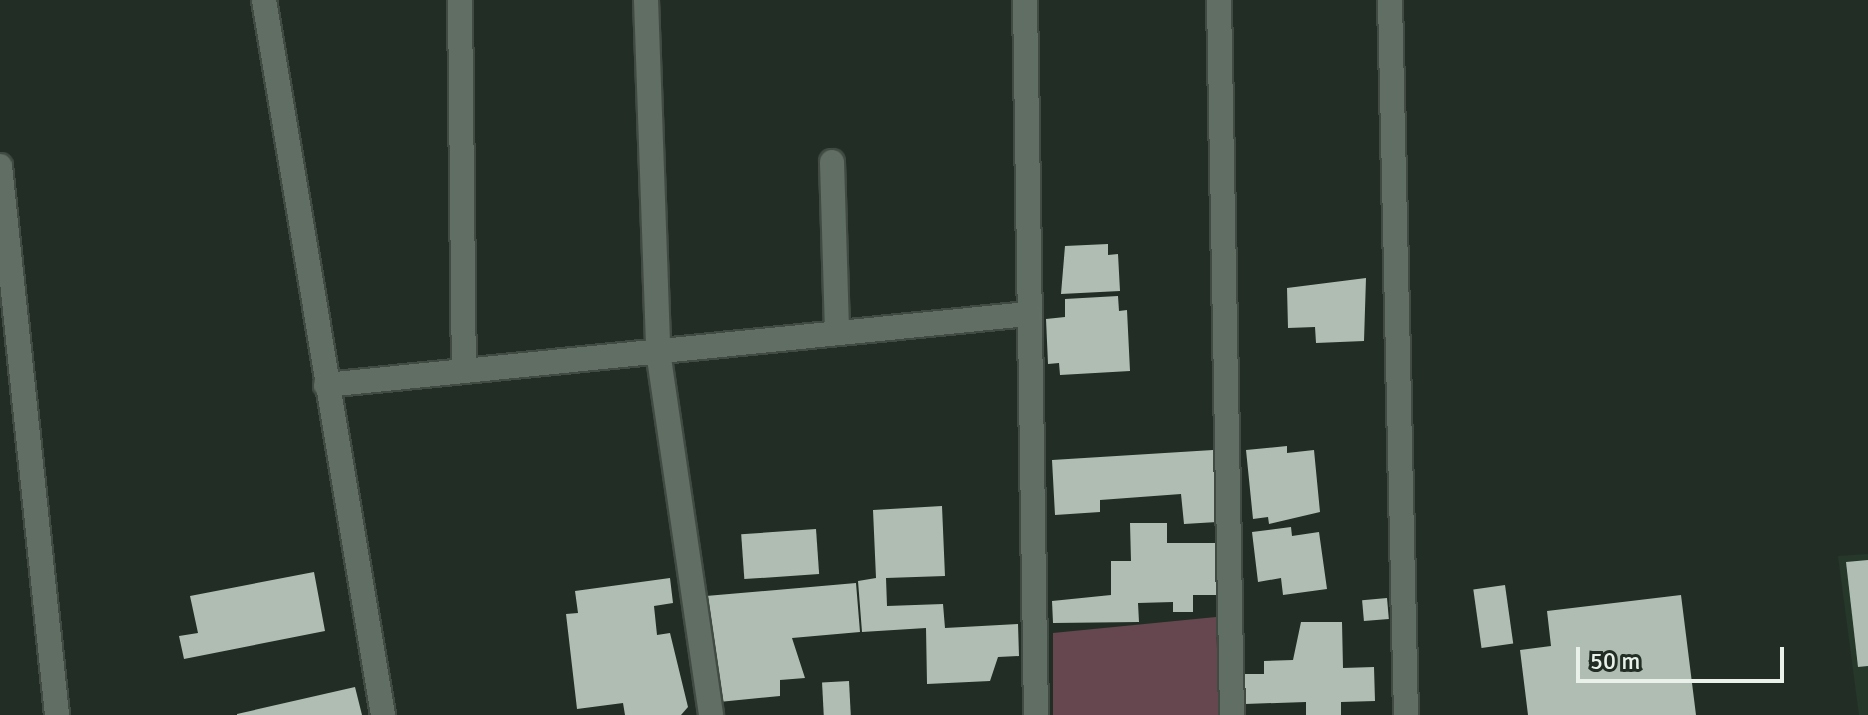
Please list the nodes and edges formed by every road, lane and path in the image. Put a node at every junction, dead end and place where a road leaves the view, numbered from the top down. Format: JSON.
{"nodes":[{"id":1,"x":264,"y":0,"type":"edge"},
{"id":2,"x":460,"y":0,"type":"edge"},
{"id":3,"x":646,"y":0,"type":"edge"},
{"id":4,"x":1025,"y":0,"type":"edge"},
{"id":5,"x":1219,"y":0,"type":"edge"},
{"id":6,"x":1390,"y":0,"type":"edge"},
{"id":7,"x":832,"y":162,"type":"dead end"},
{"id":8,"x":0,"y":166,"type":"edge"},
{"id":9,"x":1028,"y":314,"type":"junction"},
{"id":10,"x":837,"y":331,"type":"junction"},
{"id":11,"x":658,"y":351,"type":"junction"},
{"id":12,"x":464,"y":367,"type":"junction"},
{"id":13,"x":326,"y":385,"type":"junction"},
{"id":14,"x":57,"y":715,"type":"edge"},
{"id":15,"x":383,"y":715,"type":"edge"},
{"id":16,"x":711,"y":715,"type":"edge"},
{"id":17,"x":1036,"y":715,"type":"edge"},
{"id":18,"x":1232,"y":715,"type":"edge"},
{"id":19,"x":1406,"y":715,"type":"edge"}],
"edges":[{"from":1,"to":13,"type":"street"},
{"from":2,"to":12,"type":"street"},
{"from":3,"to":11,"type":"street"},
{"from":4,"to":9,"type":"street"},
{"from":5,"to":18,"type":"street"},
{"from":6,"to":19,"type":"street"},
{"from":7,"to":10,"type":"street"},
{"from":8,"to":14,"type":"street"},
{"from":9,"to":10,"type":"street"},
{"from":9,"to":17,"type":"street"},
{"from":10,"to":11,"type":"street"},
{"from":11,"to":12,"type":"street"},
{"from":11,"to":16,"type":"street"},
{"from":12,"to":13,"type":"street"},
{"from":13,"to":15,"type":"street"}]}
